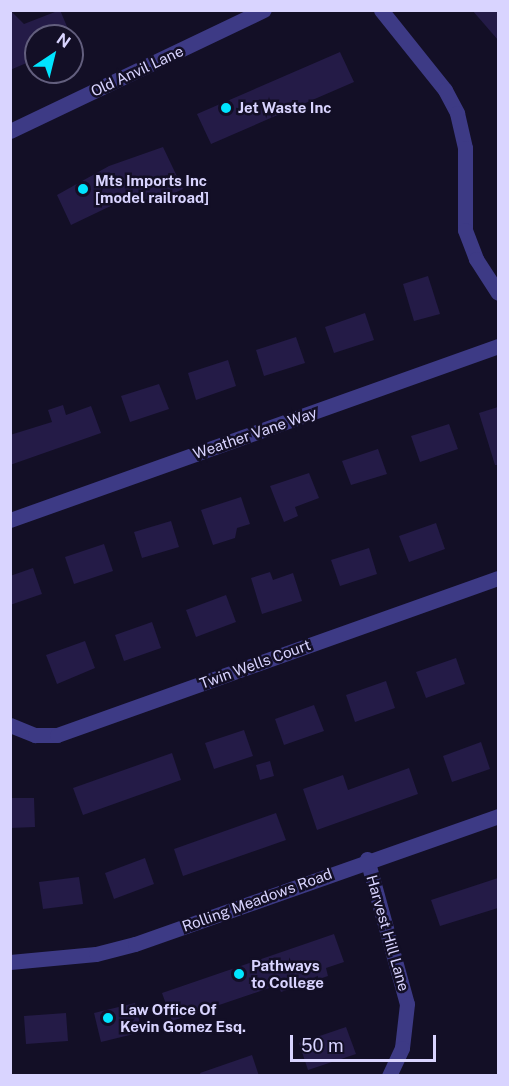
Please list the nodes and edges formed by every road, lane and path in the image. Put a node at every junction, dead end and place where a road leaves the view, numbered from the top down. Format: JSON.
{"nodes":[{"id":1,"x":264,"y":10,"type":"edge"},
{"id":2,"x":381,"y":10,"type":"edge"},
{"id":3,"x":10,"y":131,"type":"edge"},
{"id":4,"x":498,"y":293,"type":"edge"},
{"id":5,"x":498,"y":346,"type":"edge"},
{"id":6,"x":10,"y":520,"type":"edge"},
{"id":7,"x":498,"y":578,"type":"edge"},
{"id":8,"x":10,"y":725,"type":"edge"},
{"id":9,"x":498,"y":816,"type":"edge"},
{"id":10,"x":367,"y":859,"type":"junction"},
{"id":11,"x":10,"y":962,"type":"edge"},
{"id":12,"x":389,"y":1076,"type":"edge"}],
"edges":[{"from":1,"to":3,"type":"street","name":"Old Anvil Lane"},
{"from":2,"to":4,"type":"street"},
{"from":5,"to":6,"type":"street","name":"Weather Vane Way"},
{"from":7,"to":8,"type":"street","name":"Twin Wells Court"},
{"from":9,"to":10,"type":"street","name":"Rolling Meadows Road"},
{"from":10,"to":11,"type":"street","name":"Rolling Meadows Road"},
{"from":10,"to":12,"type":"street","name":"Harvest Hill Lane"}]}
